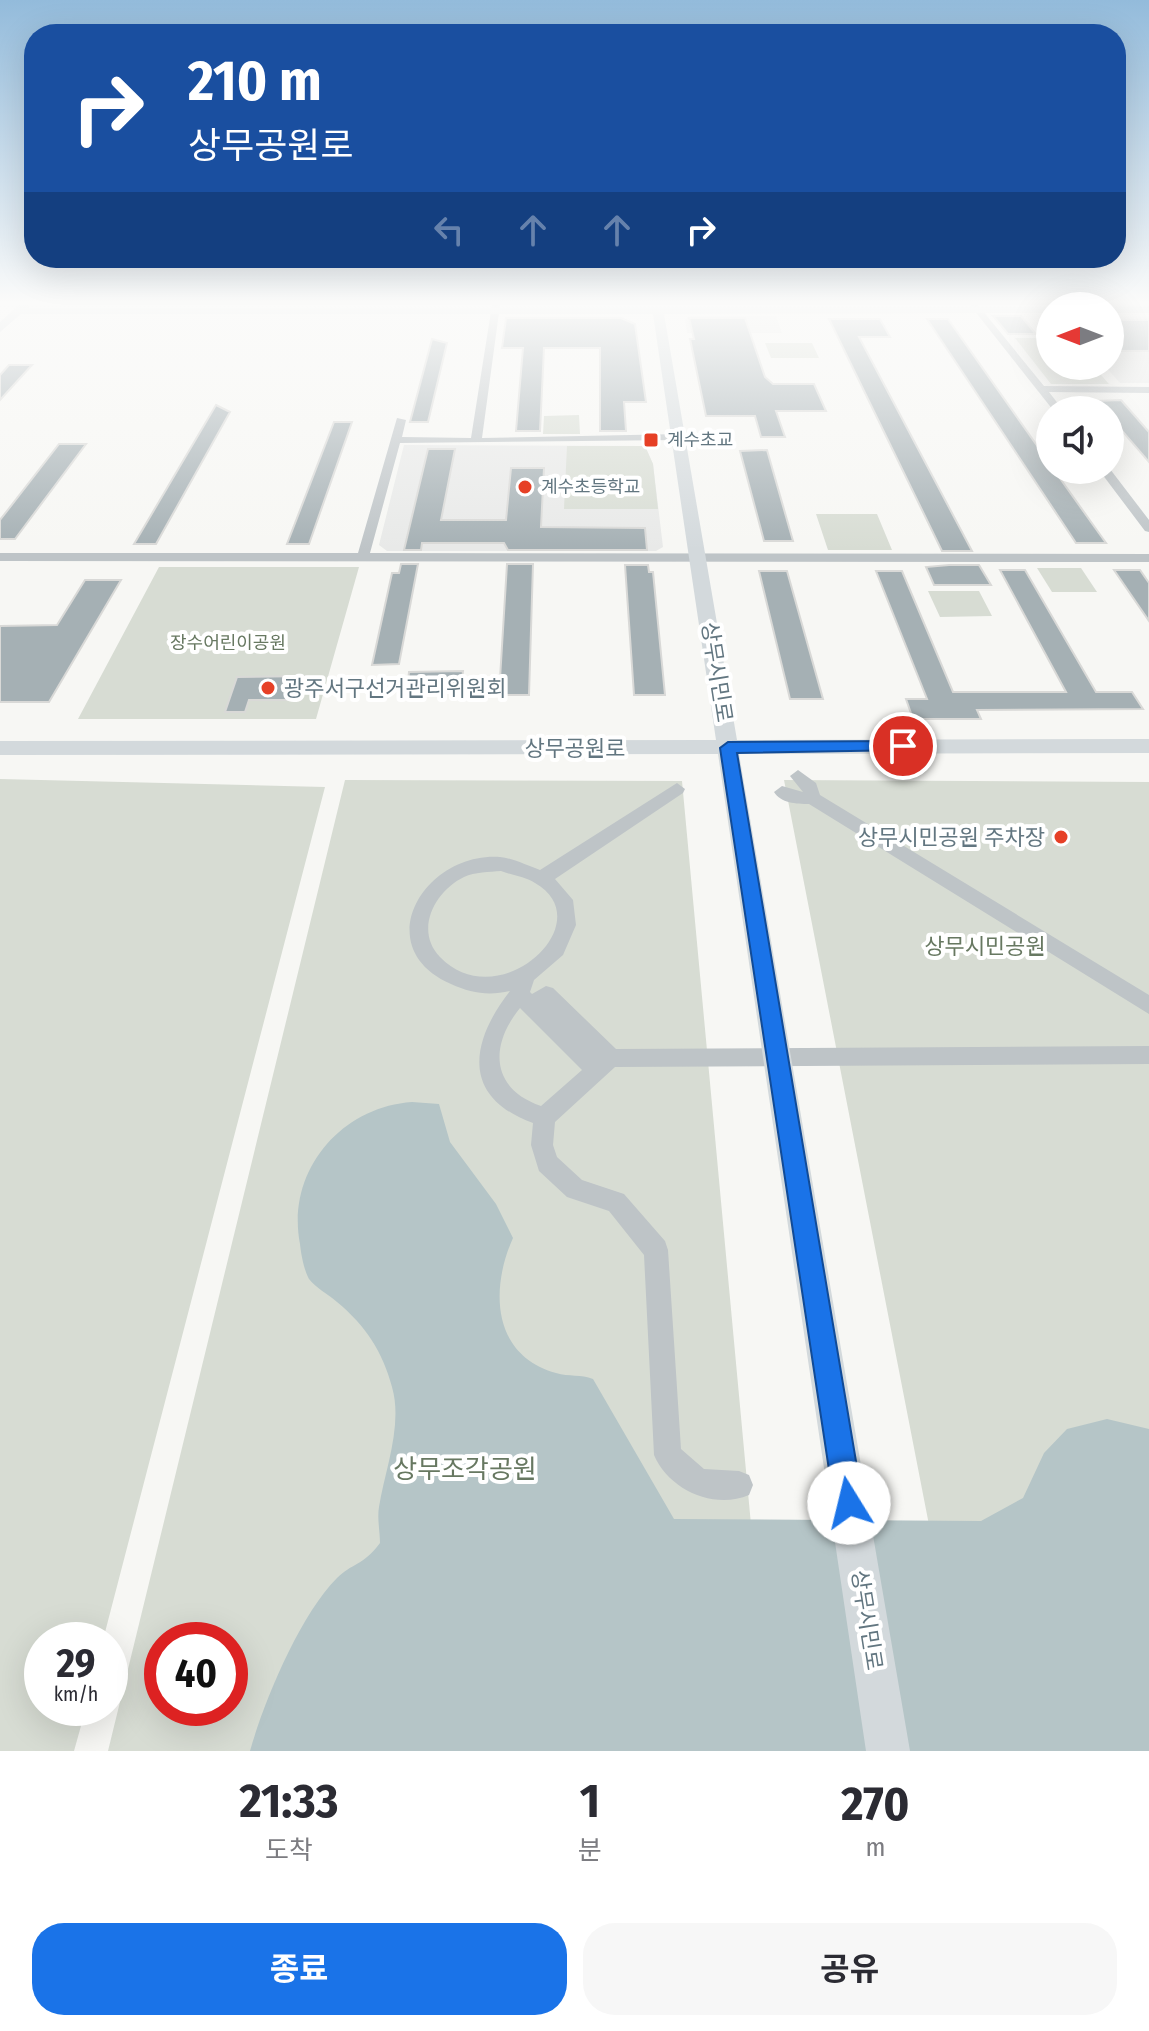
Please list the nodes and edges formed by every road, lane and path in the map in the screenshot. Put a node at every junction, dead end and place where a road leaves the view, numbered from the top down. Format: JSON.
{"nodes":[{"id":1,"x":484,"y":387,"type":"edge"},
{"id":2,"x":670,"y":387,"type":"edge"},
{"id":3,"x":1042,"y":389,"type":"joint"},
{"id":4,"x":1149,"y":390,"type":"edge"},
{"id":5,"x":1047,"y":396,"type":"edge"},
{"id":6,"x":401,"y":420,"type":"dead end"},
{"id":7,"x":679,"y":437,"type":"junction"},
{"id":8,"x":395,"y":440,"type":"junction"},
{"id":9,"x":476,"y":441,"type":"junction"},
{"id":10,"x":1116,"y":484,"type":"edge"},
{"id":11,"x":1149,"y":528,"type":"edge"},
{"id":12,"x":0,"y":557,"type":"edge"},
{"id":13,"x":363,"y":557,"type":"junction"},
{"id":14,"x":699,"y":557,"type":"junction"},
{"id":15,"x":1149,"y":558,"type":"edge"},
{"id":16,"x":1149,"y":746,"type":"edge"},
{"id":17,"x":0,"y":748,"type":"edge"},
{"id":18,"x":728,"y":748,"type":"junction"},
{"id":19,"x":798,"y":776,"type":"dead end"},
{"id":20,"x":677,"y":789,"type":"dead end"},
{"id":21,"x":782,"y":792,"type":"dead end"},
{"id":22,"x":812,"y":798,"type":"junction"},
{"id":23,"x":544,"y":877,"type":"junction"},
{"id":24,"x":523,"y":987,"type":"junction"},
{"id":25,"x":1149,"y":1005,"type":"edge"},
{"id":26,"x":587,"y":1055,"type":"junction"},
{"id":27,"x":1149,"y":1055,"type":"edge"},
{"id":28,"x":611,"y":1058,"type":"junction"},
{"id":29,"x":539,"y":1115,"type":"junction"},
{"id":30,"x":739,"y":1485,"type":"dead end"},
{"id":31,"x":888,"y":1751,"type":"edge"}],
"edges":[{"from":1,"to":9,"type":"street"},
{"from":2,"to":7,"type":"street","name":"상무시민로"},
{"from":3,"to":4,"type":"street"},
{"from":3,"to":5,"type":"street"},
{"from":6,"to":8,"type":"street"},
{"from":7,"to":9,"type":"street"},
{"from":7,"to":14,"type":"street","name":"상무시민로"},
{"from":8,"to":9,"type":"street"},
{"from":8,"to":13,"type":"street"},
{"from":10,"to":11,"type":"street"},
{"from":12,"to":13,"type":"street"},
{"from":13,"to":14,"type":"street"},
{"from":14,"to":15,"type":"street"},
{"from":14,"to":18,"type":"street","name":"상무시민로"},
{"from":16,"to":18,"type":"street","name":"상무공원로"},
{"from":17,"to":18,"type":"street","name":"상무공원로"},
{"from":18,"to":31,"type":"street","name":"상무시민로"},
{"from":19,"to":22,"type":"street"},
{"from":20,"to":23,"type":"street"},
{"from":21,"to":22,"type":"street"},
{"from":22,"to":25,"type":"street"},
{"from":23,"to":24,"type":"street"},
{"from":23,"to":24,"type":"street"},
{"from":24,"to":26,"type":"street"},
{"from":24,"to":29,"type":"street"},
{"from":26,"to":28,"type":"street"},
{"from":26,"to":29,"type":"street"},
{"from":27,"to":28,"type":"street"},
{"from":28,"to":29,"type":"street"},
{"from":29,"to":30,"type":"street"}]}
